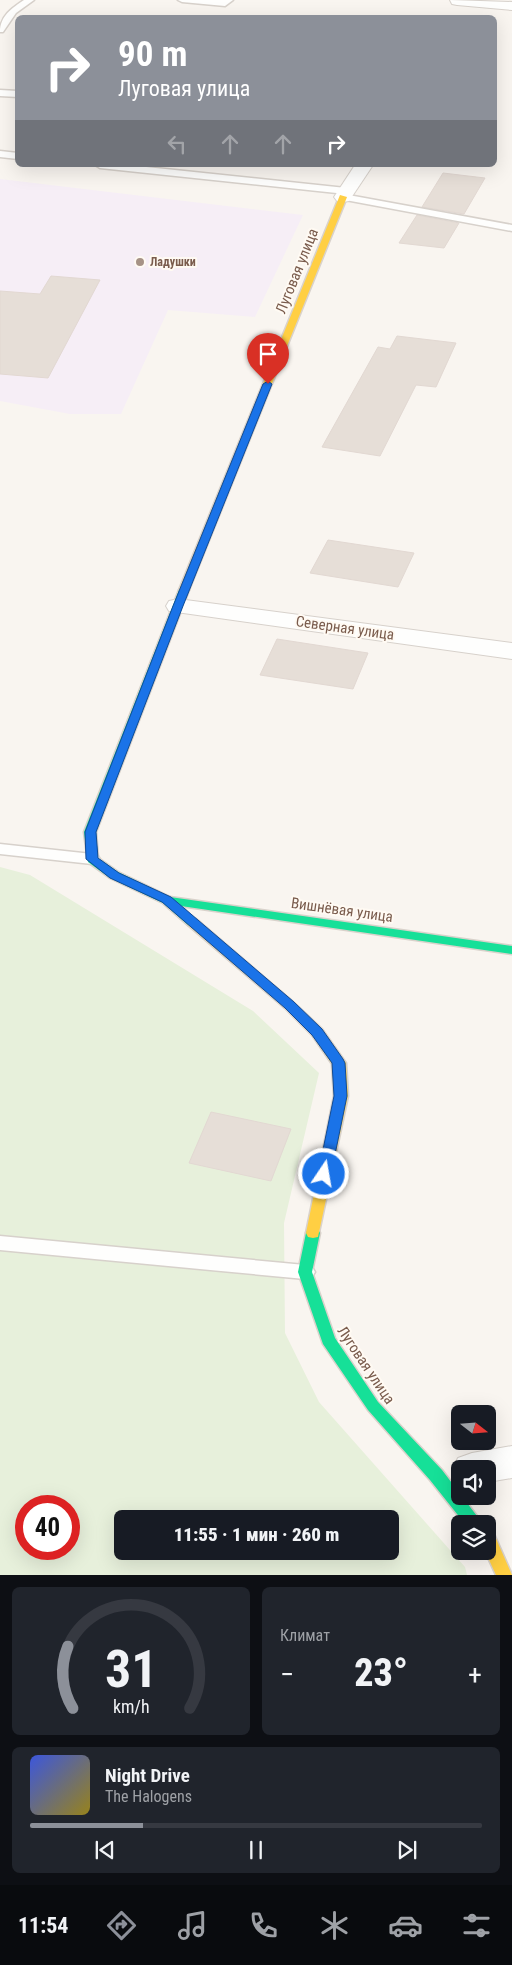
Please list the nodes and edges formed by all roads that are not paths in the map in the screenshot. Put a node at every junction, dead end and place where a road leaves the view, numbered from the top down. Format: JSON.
{"nodes":[{"id":1,"x":30,"y":0,"type":"edge"},
{"id":2,"x":182,"y":0,"type":"edge"},
{"id":3,"x":229,"y":0,"type":"edge"},
{"id":4,"x":455,"y":1,"type":"edge"},
{"id":5,"x":512,"y":6,"type":"edge"},
{"id":6,"x":0,"y":10,"type":"edge"},
{"id":7,"x":13,"y":11,"type":"junction"},
{"id":8,"x":453,"y":15,"type":"edge"},
{"id":9,"x":0,"y":30,"type":"edge"},
{"id":10,"x":0,"y":93,"type":"edge"},
{"id":11,"x":15,"y":94,"type":"edge"},
{"id":12,"x":0,"y":154,"type":"edge"},
{"id":13,"x":15,"y":156,"type":"edge"},
{"id":14,"x":117,"y":167,"type":"edge"},
{"id":15,"x":363,"y":167,"type":"edge"},
{"id":16,"x":345,"y":194,"type":"junction"},
{"id":17,"x":512,"y":228,"type":"edge"},
{"id":18,"x":178,"y":606,"type":"junction"},
{"id":19,"x":512,"y":651,"type":"edge"},
{"id":20,"x":0,"y":849,"type":"edge"},
{"id":21,"x":92,"y":859,"type":"junction"},
{"id":22,"x":167,"y":900,"type":"junction"},
{"id":23,"x":512,"y":950,"type":"edge"},
{"id":24,"x":0,"y":1243,"type":"edge"},
{"id":25,"x":304,"y":1272,"type":"junction"},
{"id":26,"x":512,"y":1462,"type":"edge"},
{"id":27,"x":496,"y":1465,"type":"edge"},
{"id":28,"x":448,"y":1473,"type":"edge"},
{"id":29,"x":471,"y":1515,"type":"edge"},
{"id":30,"x":496,"y":1557,"type":"edge"},
{"id":31,"x":504,"y":1575,"type":"edge"}],
"edges":[{"from":1,"to":7,"type":"lane"},
{"from":2,"to":3,"type":"lane"},
{"from":4,"to":5,"type":"street"},
{"from":4,"to":8,"type":"street"},
{"from":6,"to":7,"type":"lane"},
{"from":7,"to":9,"type":"lane"},
{"from":10,"to":11,"type":"lane"},
{"from":12,"to":13,"type":"lane"},
{"from":14,"to":16,"type":"lane"},
{"from":15,"to":16,"type":"street"},
{"from":16,"to":17,"type":"lane"},
{"from":16,"to":18,"type":"street","name":"Луговая улица"},
{"from":18,"to":19,"type":"street","name":"Северная улица"},
{"from":18,"to":21,"type":"street","name":"Луговая улица"},
{"from":20,"to":21,"type":"lane"},
{"from":21,"to":22,"type":"street"},
{"from":22,"to":23,"type":"street","name":"Вишнёвая улица"},
{"from":22,"to":25,"type":"street"},
{"from":24,"to":25,"type":"lane"},
{"from":25,"to":28,"type":"street","name":"Луговая улица"},
{"from":26,"to":27,"type":"street"},
{"from":28,"to":29,"type":"street","name":"Луговая улица"},
{"from":30,"to":31,"type":"street"}]}
